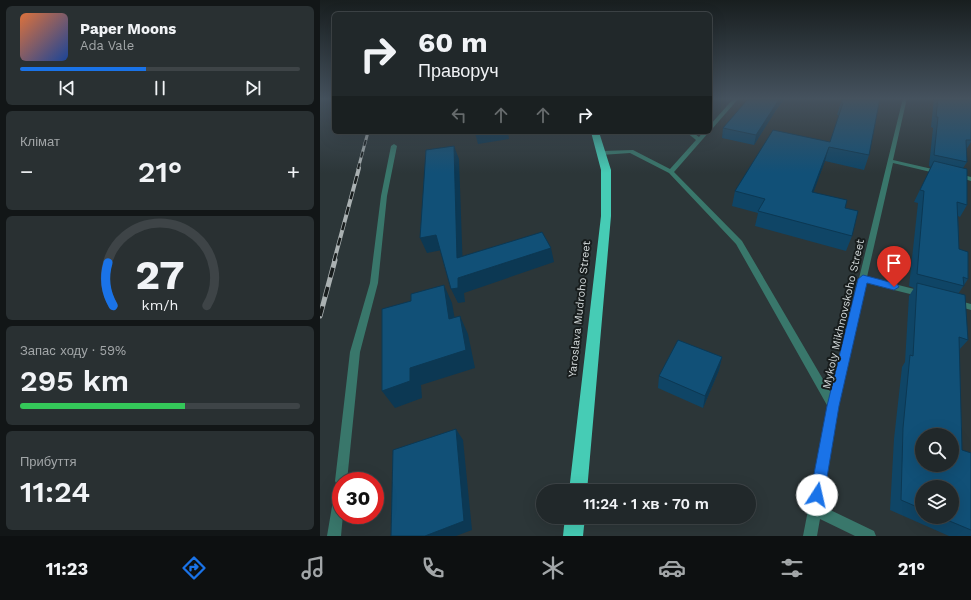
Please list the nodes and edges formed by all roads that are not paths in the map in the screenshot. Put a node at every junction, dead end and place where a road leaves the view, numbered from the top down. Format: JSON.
{"nodes":[{"id":1,"x":899,"y":123,"type":"edge"},
{"id":2,"x":596,"y":134,"type":"edge"},
{"id":3,"x":692,"y":134,"type":"edge"},
{"id":4,"x":704,"y":134,"type":"edge"},
{"id":5,"x":699,"y":140,"type":"junction"},
{"id":6,"x":394,"y":146,"type":"dead end"},
{"id":7,"x":601,"y":153,"type":"junction"},
{"id":8,"x":891,"y":161,"type":"junction"},
{"id":9,"x":671,"y":172,"type":"junction"},
{"id":10,"x":971,"y":179,"type":"edge"},
{"id":11,"x":863,"y":279,"type":"junction"},
{"id":12,"x":932,"y":297,"type":"edge"},
{"id":13,"x":948,"y":301,"type":"edge"},
{"id":14,"x":971,"y":307,"type":"edge"},
{"id":15,"x":833,"y":406,"type":"junction"},
{"id":16,"x":343,"y":472,"type":"edge"},
{"id":17,"x":579,"y":484,"type":"edge"},
{"id":18,"x":814,"y":510,"type":"junction"},
{"id":19,"x":336,"y":524,"type":"edge"},
{"id":20,"x":574,"y":524,"type":"edge"},
{"id":21,"x":334,"y":536,"type":"edge"},
{"id":22,"x":573,"y":536,"type":"edge"},
{"id":23,"x":810,"y":536,"type":"edge"},
{"id":24,"x":869,"y":536,"type":"edge"}],
"edges":[{"from":1,"to":8,"type":"street","name":"Mykoly Mikhnovskoho Street"},
{"from":2,"to":7,"type":"highway","name":"Yaroslava Mudroho Street"},
{"from":3,"to":5,"type":"street"},
{"from":4,"to":5,"type":"street"},
{"from":5,"to":9,"type":"street"},
{"from":6,"to":16,"type":"street"},
{"from":7,"to":9,"type":"street"},
{"from":7,"to":17,"type":"highway","name":"Yaroslava Mudroho Street"},
{"from":8,"to":10,"type":"street"},
{"from":8,"to":11,"type":"street","name":"Mykoly Mikhnovskoho Street"},
{"from":9,"to":15,"type":"street"},
{"from":11,"to":12,"type":"street"},
{"from":11,"to":15,"type":"street","name":"Mykoly Mikhnovskoho Street"},
{"from":13,"to":14,"type":"street"},
{"from":15,"to":18,"type":"street","name":"Mykoly Mikhnovskoho Street"},
{"from":18,"to":23,"type":"street","name":"Mykoly Mikhnovskoho Street"},
{"from":18,"to":24,"type":"street"},
{"from":19,"to":21,"type":"street"},
{"from":20,"to":22,"type":"highway"}]}
